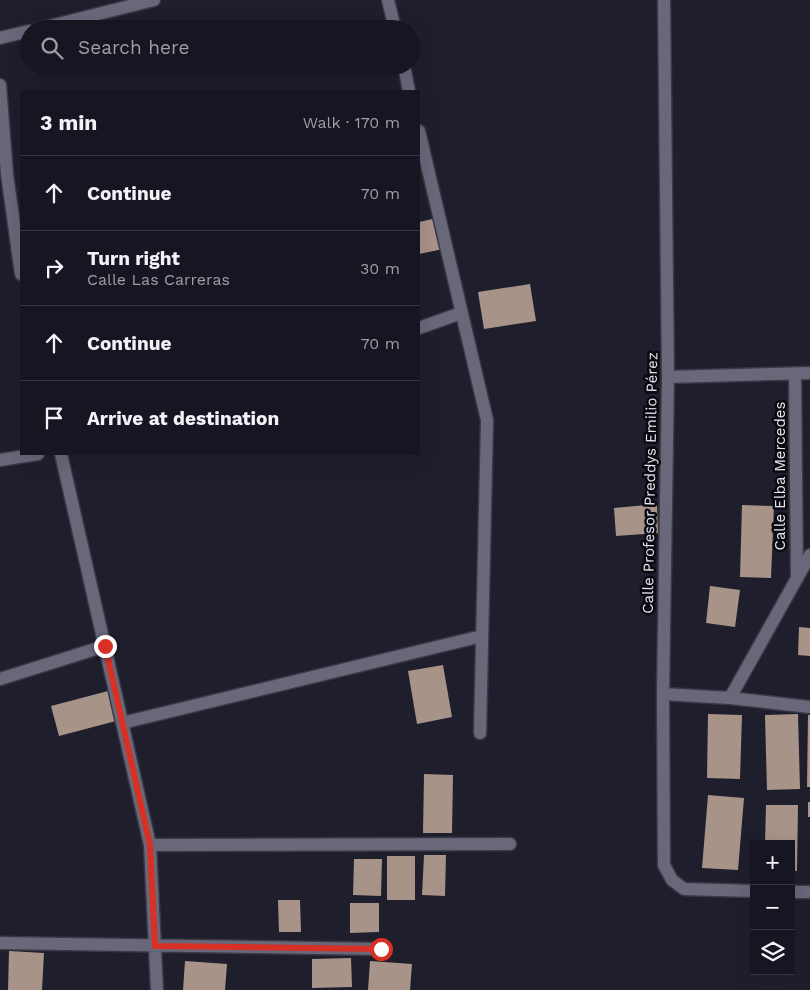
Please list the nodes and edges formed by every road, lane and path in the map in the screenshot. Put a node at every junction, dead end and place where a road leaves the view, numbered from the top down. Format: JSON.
{"nodes":[{"id":1,"x":154,"y":0,"type":"edge"},
{"id":2,"x":388,"y":0,"type":"edge"},
{"id":3,"x":664,"y":0,"type":"edge"},
{"id":4,"x":74,"y":20,"type":"edge"},
{"id":5,"x":393,"y":20,"type":"edge"},
{"id":6,"x":20,"y":33,"type":"edge"},
{"id":7,"x":0,"y":38,"type":"edge"},
{"id":8,"x":406,"y":75,"type":"edge"},
{"id":9,"x":0,"y":85,"type":"edge"},
{"id":10,"x":410,"y":90,"type":"edge"},
{"id":11,"x":420,"y":135,"type":"edge"},
{"id":12,"x":20,"y":267,"type":"edge"},
{"id":13,"x":461,"y":313,"type":"junction"},
{"id":14,"x":420,"y":328,"type":"edge"},
{"id":15,"x":810,"y":373,"type":"edge"},
{"id":16,"x":795,"y":374,"type":"junction"},
{"id":17,"x":668,"y":377,"type":"junction"},
{"id":18,"x":32,"y":455,"type":"edge"},
{"id":19,"x":61,"y":455,"type":"edge"},
{"id":20,"x":0,"y":460,"type":"edge"},
{"id":21,"x":810,"y":555,"type":"edge"},
{"id":22,"x":797,"y":579,"type":"junction"},
{"id":23,"x":482,"y":636,"type":"junction"},
{"id":24,"x":105,"y":646,"type":"junction"},
{"id":25,"x":0,"y":679,"type":"edge"},
{"id":26,"x":663,"y":694,"type":"junction"},
{"id":27,"x":730,"y":698,"type":"junction"},
{"id":28,"x":810,"y":707,"type":"edge"},
{"id":29,"x":122,"y":723,"type":"junction"},
{"id":30,"x":480,"y":733,"type":"dead end"},
{"id":31,"x":510,"y":844,"type":"dead end"},
{"id":32,"x":150,"y":845,"type":"junction"},
{"id":33,"x":750,"y":891,"type":"edge"},
{"id":34,"x":795,"y":892,"type":"edge"},
{"id":35,"x":810,"y":892,"type":"edge"},
{"id":36,"x":0,"y":943,"type":"edge"},
{"id":37,"x":155,"y":946,"type":"junction"},
{"id":38,"x":381,"y":949,"type":"dead end"},
{"id":39,"x":158,"y":990,"type":"edge"}],
"edges":[{"from":1,"to":4,"type":"street"},
{"from":2,"to":5,"type":"street"},
{"from":3,"to":17,"type":"street","name":"Calle Profesor Preddys Emilio Pérez"},
{"from":6,"to":7,"type":"street"},
{"from":8,"to":10,"type":"street"},
{"from":9,"to":12,"type":"street"},
{"from":11,"to":13,"type":"street"},
{"from":13,"to":14,"type":"street"},
{"from":13,"to":23,"type":"street"},
{"from":15,"to":16,"type":"street"},
{"from":16,"to":17,"type":"street"},
{"from":16,"to":22,"type":"street","name":"Calle Elba Mercedes"},
{"from":17,"to":26,"type":"street","name":"Calle Profesor Preddys Emilio Pérez"},
{"from":18,"to":20,"type":"street"},
{"from":19,"to":24,"type":"street"},
{"from":21,"to":22,"type":"street"},
{"from":22,"to":27,"type":"street"},
{"from":23,"to":29,"type":"street"},
{"from":23,"to":30,"type":"street"},
{"from":24,"to":25,"type":"street"},
{"from":24,"to":29,"type":"street"},
{"from":26,"to":27,"type":"street"},
{"from":26,"to":33,"type":"street","name":"Calle Profesor Preddys Emilio Pérez"},
{"from":27,"to":28,"type":"street"},
{"from":29,"to":32,"type":"street"},
{"from":31,"to":32,"type":"street"},
{"from":32,"to":37,"type":"street"},
{"from":34,"to":35,"type":"street"},
{"from":36,"to":37,"type":"street"},
{"from":37,"to":38,"type":"street"},
{"from":37,"to":39,"type":"street"}]}
